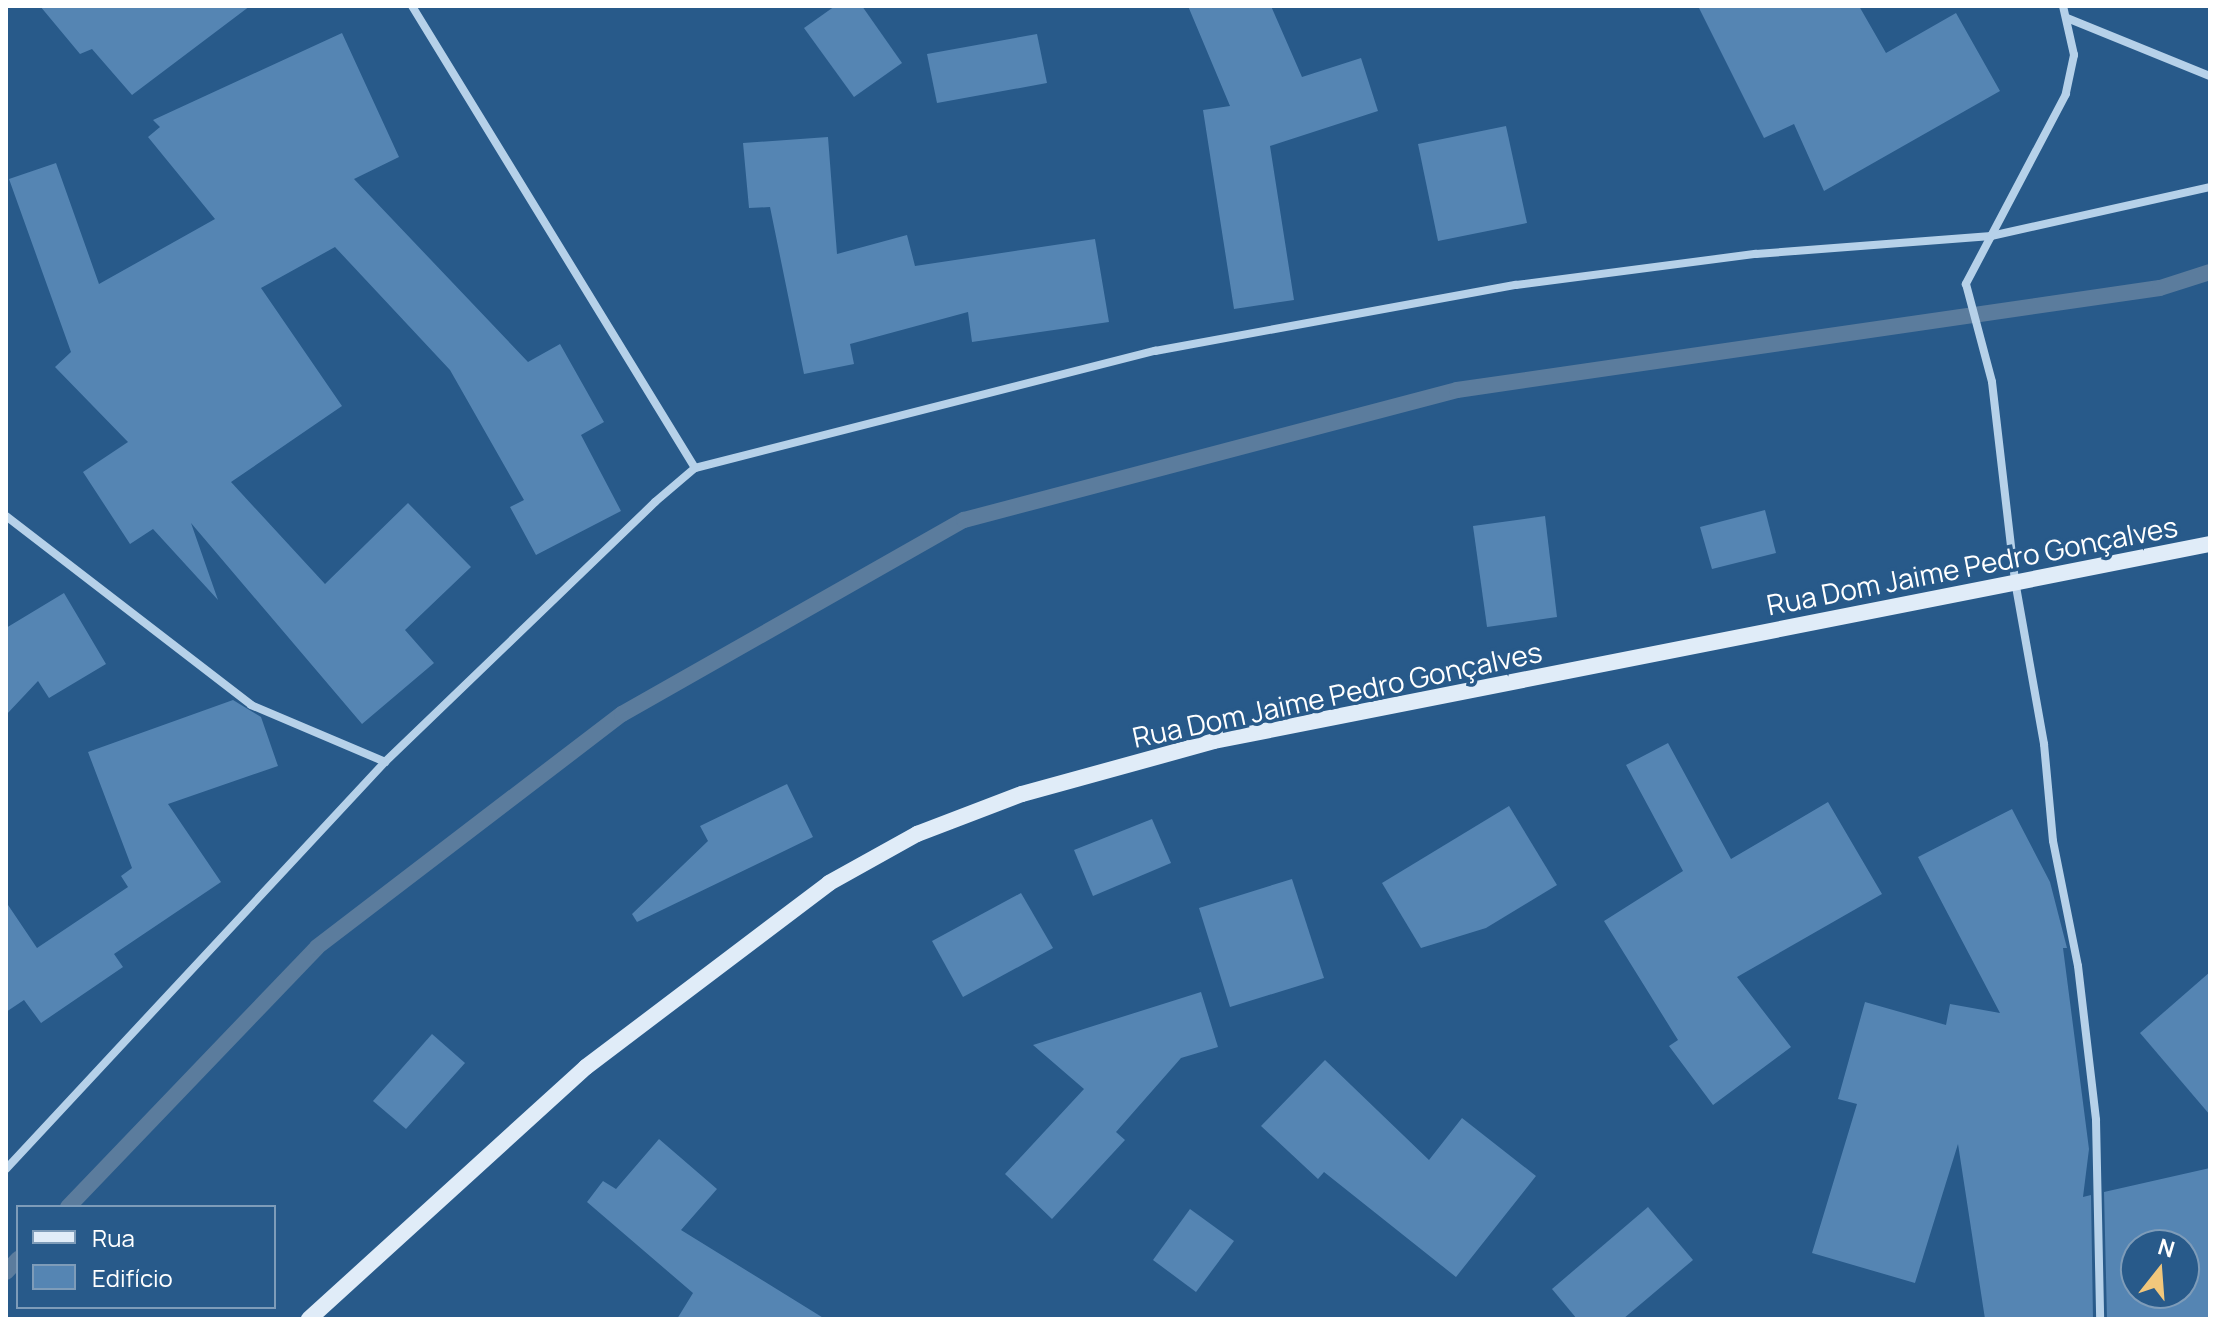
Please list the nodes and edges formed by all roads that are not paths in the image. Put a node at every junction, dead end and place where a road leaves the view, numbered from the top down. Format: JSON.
{"nodes":[{"id":1,"x":412,"y":6,"type":"edge"},
{"id":2,"x":2063,"y":6,"type":"edge"},
{"id":3,"x":2067,"y":18,"type":"junction"},
{"id":4,"x":2210,"y":76,"type":"edge"},
{"id":5,"x":2210,"y":187,"type":"edge"},
{"id":6,"x":1991,"y":236,"type":"junction"},
{"id":7,"x":695,"y":468,"type":"junction"},
{"id":8,"x":6,"y":516,"type":"edge"},
{"id":9,"x":2210,"y":544,"type":"edge"},
{"id":10,"x":2015,"y":581,"type":"junction"},
{"id":11,"x":385,"y":762,"type":"junction"},
{"id":12,"x":6,"y":1169,"type":"edge"},
{"id":13,"x":309,"y":1319,"type":"edge"},
{"id":14,"x":2100,"y":1319,"type":"edge"}],
"edges":[{"from":1,"to":7,"type":"street"},
{"from":2,"to":3,"type":"street"},
{"from":3,"to":4,"type":"street"},
{"from":3,"to":6,"type":"street"},
{"from":5,"to":6,"type":"street"},
{"from":6,"to":7,"type":"street"},
{"from":6,"to":10,"type":"street"},
{"from":7,"to":11,"type":"street"},
{"from":8,"to":11,"type":"street"},
{"from":9,"to":10,"type":"main road","name":"Rua Dom Jaime Pedro Gonçalves"},
{"from":10,"to":13,"type":"main road","name":"Rua Dom Jaime Pedro Gonçalves"},
{"from":10,"to":14,"type":"street"},
{"from":11,"to":12,"type":"street"}]}
